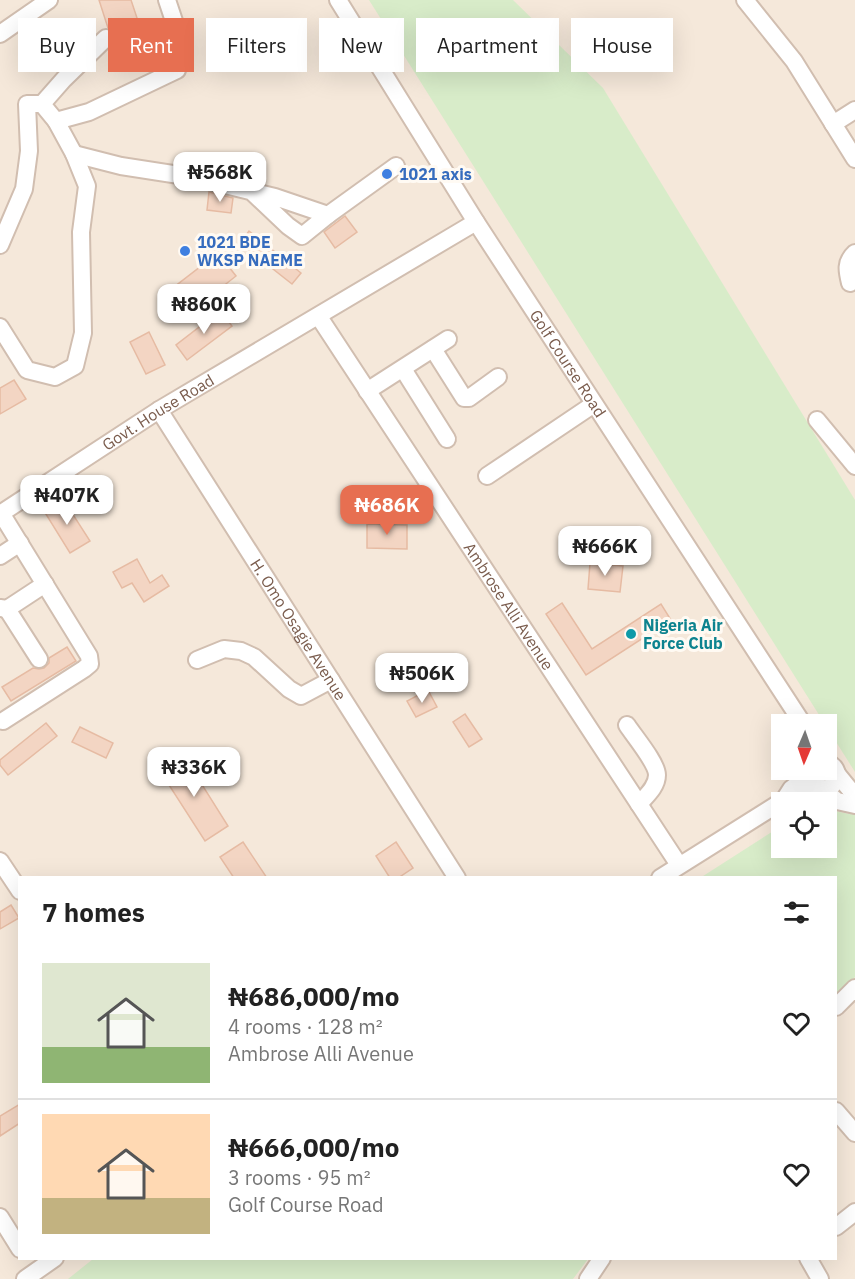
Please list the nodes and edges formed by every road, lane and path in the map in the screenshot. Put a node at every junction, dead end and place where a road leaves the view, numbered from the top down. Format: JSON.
{"nodes":[{"id":1,"x":48,"y":0,"type":"edge"},
{"id":2,"x":167,"y":0,"type":"edge"},
{"id":3,"x":338,"y":0,"type":"edge"},
{"id":4,"x":745,"y":0,"type":"edge"},
{"id":5,"x":0,"y":34,"type":"edge"},
{"id":6,"x":106,"y":38,"type":"dead end"},
{"id":7,"x":42,"y":104,"type":"junction"},
{"id":8,"x":855,"y":110,"type":"edge"},
{"id":9,"x":56,"y":121,"type":"junction"},
{"id":10,"x":833,"y":124,"type":"junction"},
{"id":11,"x":74,"y":154,"type":"junction"},
{"id":12,"x":855,"y":159,"type":"edge"},
{"id":13,"x":396,"y":166,"type":"dead end"},
{"id":14,"x":251,"y":191,"type":"junction"},
{"id":15,"x":328,"y":215,"type":"junction"},
{"id":16,"x":476,"y":222,"type":"junction"},
{"id":17,"x":0,"y":245,"type":"edge"},
{"id":18,"x":855,"y":253,"type":"edge"},
{"id":19,"x":850,"y":283,"type":"dead end"},
{"id":20,"x":319,"y":317,"type":"junction"},
{"id":21,"x":0,"y":327,"type":"edge"},
{"id":22,"x":448,"y":339,"type":"dead end"},
{"id":23,"x":434,"y":349,"type":"junction"},
{"id":24,"x":403,"y":369,"type":"junction"},
{"id":25,"x":498,"y":377,"type":"dead end"},
{"id":26,"x":367,"y":391,"type":"junction"},
{"id":27,"x":594,"y":404,"type":"junction"},
{"id":28,"x":159,"y":410,"type":"junction"},
{"id":29,"x":817,"y":420,"type":"dead end"},
{"id":30,"x":447,"y":439,"type":"dead end"},
{"id":31,"x":855,"y":466,"type":"edge"},
{"id":32,"x":487,"y":476,"type":"dead end"},
{"id":33,"x":2,"y":508,"type":"edge"},
{"id":34,"x":20,"y":543,"type":"junction"},
{"id":35,"x":0,"y":556,"type":"edge"},
{"id":36,"x":45,"y":584,"type":"junction"},
{"id":37,"x":4,"y":608,"type":"edge"},
{"id":38,"x":39,"y":659,"type":"dead end"},
{"id":39,"x":197,"y":660,"type":"dead end"},
{"id":40,"x":331,"y":680,"type":"junction"},
{"id":41,"x":796,"y":714,"type":"edge"},
{"id":42,"x":3,"y":721,"type":"dead end"},
{"id":43,"x":627,"y":725,"type":"dead end"},
{"id":44,"x":837,"y":771,"type":"edge"},
{"id":45,"x":814,"y":780,"type":"edge"},
{"id":46,"x":816,"y":780,"type":"edge"},
{"id":47,"x":817,"y":780,"type":"edge"},
{"id":48,"x":834,"y":780,"type":"edge"},
{"id":49,"x":855,"y":800,"type":"edge"},
{"id":50,"x":639,"y":804,"type":"junction"},
{"id":51,"x":855,"y":805,"type":"edge"},
{"id":52,"x":1,"y":865,"type":"edge"},
{"id":53,"x":679,"y":866,"type":"junction"},
{"id":54,"x":456,"y":876,"type":"edge"},
{"id":55,"x":663,"y":876,"type":"edge"},
{"id":56,"x":18,"y":888,"type":"edge"},
{"id":57,"x":855,"y":988,"type":"edge"},
{"id":58,"x":837,"y":1006,"type":"edge"},
{"id":59,"x":837,"y":1112,"type":"edge"},
{"id":60,"x":855,"y":1133,"type":"edge"},
{"id":61,"x":855,"y":1212,"type":"edge"},
{"id":62,"x":0,"y":1217,"type":"edge"},
{"id":63,"x":837,"y":1226,"type":"edge"},
{"id":64,"x":18,"y":1246,"type":"edge"},
{"id":65,"x":50,"y":1260,"type":"edge"},
{"id":66,"x":601,"y":1260,"type":"edge"},
{"id":67,"x":809,"y":1260,"type":"edge"},
{"id":68,"x":28,"y":1270,"type":"edge"},
{"id":69,"x":588,"y":1279,"type":"edge"},
{"id":70,"x":820,"y":1279,"type":"edge"}],
"edges":[{"from":1,"to":5,"type":"street"},
{"from":2,"to":9,"type":"street"},
{"from":3,"to":16,"type":"street","name":"Golf Course Road"},
{"from":4,"to":10,"type":"street"},
{"from":6,"to":7,"type":"street"},
{"from":7,"to":9,"type":"street"},
{"from":7,"to":17,"type":"street"},
{"from":8,"to":10,"type":"street"},
{"from":9,"to":11,"type":"street"},
{"from":10,"to":12,"type":"street"},
{"from":11,"to":14,"type":"street"},
{"from":11,"to":21,"type":"street"},
{"from":13,"to":15,"type":"street"},
{"from":14,"to":15,"type":"street"},
{"from":14,"to":15,"type":"street"},
{"from":16,"to":20,"type":"street","name":"Govt. House Road"},
{"from":16,"to":27,"type":"street","name":"Golf Course Road"},
{"from":18,"to":19,"type":"street"},
{"from":20,"to":26,"type":"street","name":"Ambrose Alli Avenue"},
{"from":20,"to":28,"type":"street","name":"Govt. House Road"},
{"from":22,"to":23,"type":"street"},
{"from":23,"to":24,"type":"street"},
{"from":23,"to":25,"type":"street"},
{"from":24,"to":26,"type":"street"},
{"from":24,"to":30,"type":"street"},
{"from":26,"to":50,"type":"street","name":"Ambrose Alli Avenue"},
{"from":27,"to":32,"type":"street"},
{"from":27,"to":41,"type":"street","name":"Golf Course Road"},
{"from":28,"to":33,"type":"street","name":"Govt. House Road"},
{"from":28,"to":40,"type":"street","name":"H. Omo Osagie Avenue"},
{"from":29,"to":31,"type":"street"},
{"from":33,"to":34,"type":"street"},
{"from":34,"to":35,"type":"street"},
{"from":34,"to":36,"type":"street"},
{"from":36,"to":37,"type":"street"},
{"from":36,"to":42,"type":"street"},
{"from":37,"to":38,"type":"street"},
{"from":39,"to":40,"type":"street"},
{"from":40,"to":54,"type":"street","name":"H. Omo Osagie Avenue"},
{"from":43,"to":50,"type":"street"},
{"from":44,"to":49,"type":"street"},
{"from":45,"to":53,"type":"street"},
{"from":46,"to":51,"type":"street"},
{"from":47,"to":48,"type":"street"},
{"from":50,"to":53,"type":"street","name":"Ambrose Alli Avenue"},
{"from":52,"to":56,"type":"street"},
{"from":53,"to":55,"type":"street"},
{"from":57,"to":58,"type":"street"},
{"from":59,"to":60,"type":"street"},
{"from":61,"to":63,"type":"street"},
{"from":62,"to":64,"type":"street"},
{"from":65,"to":68,"type":"street"},
{"from":66,"to":69,"type":"street"},
{"from":67,"to":70,"type":"street"}]}
